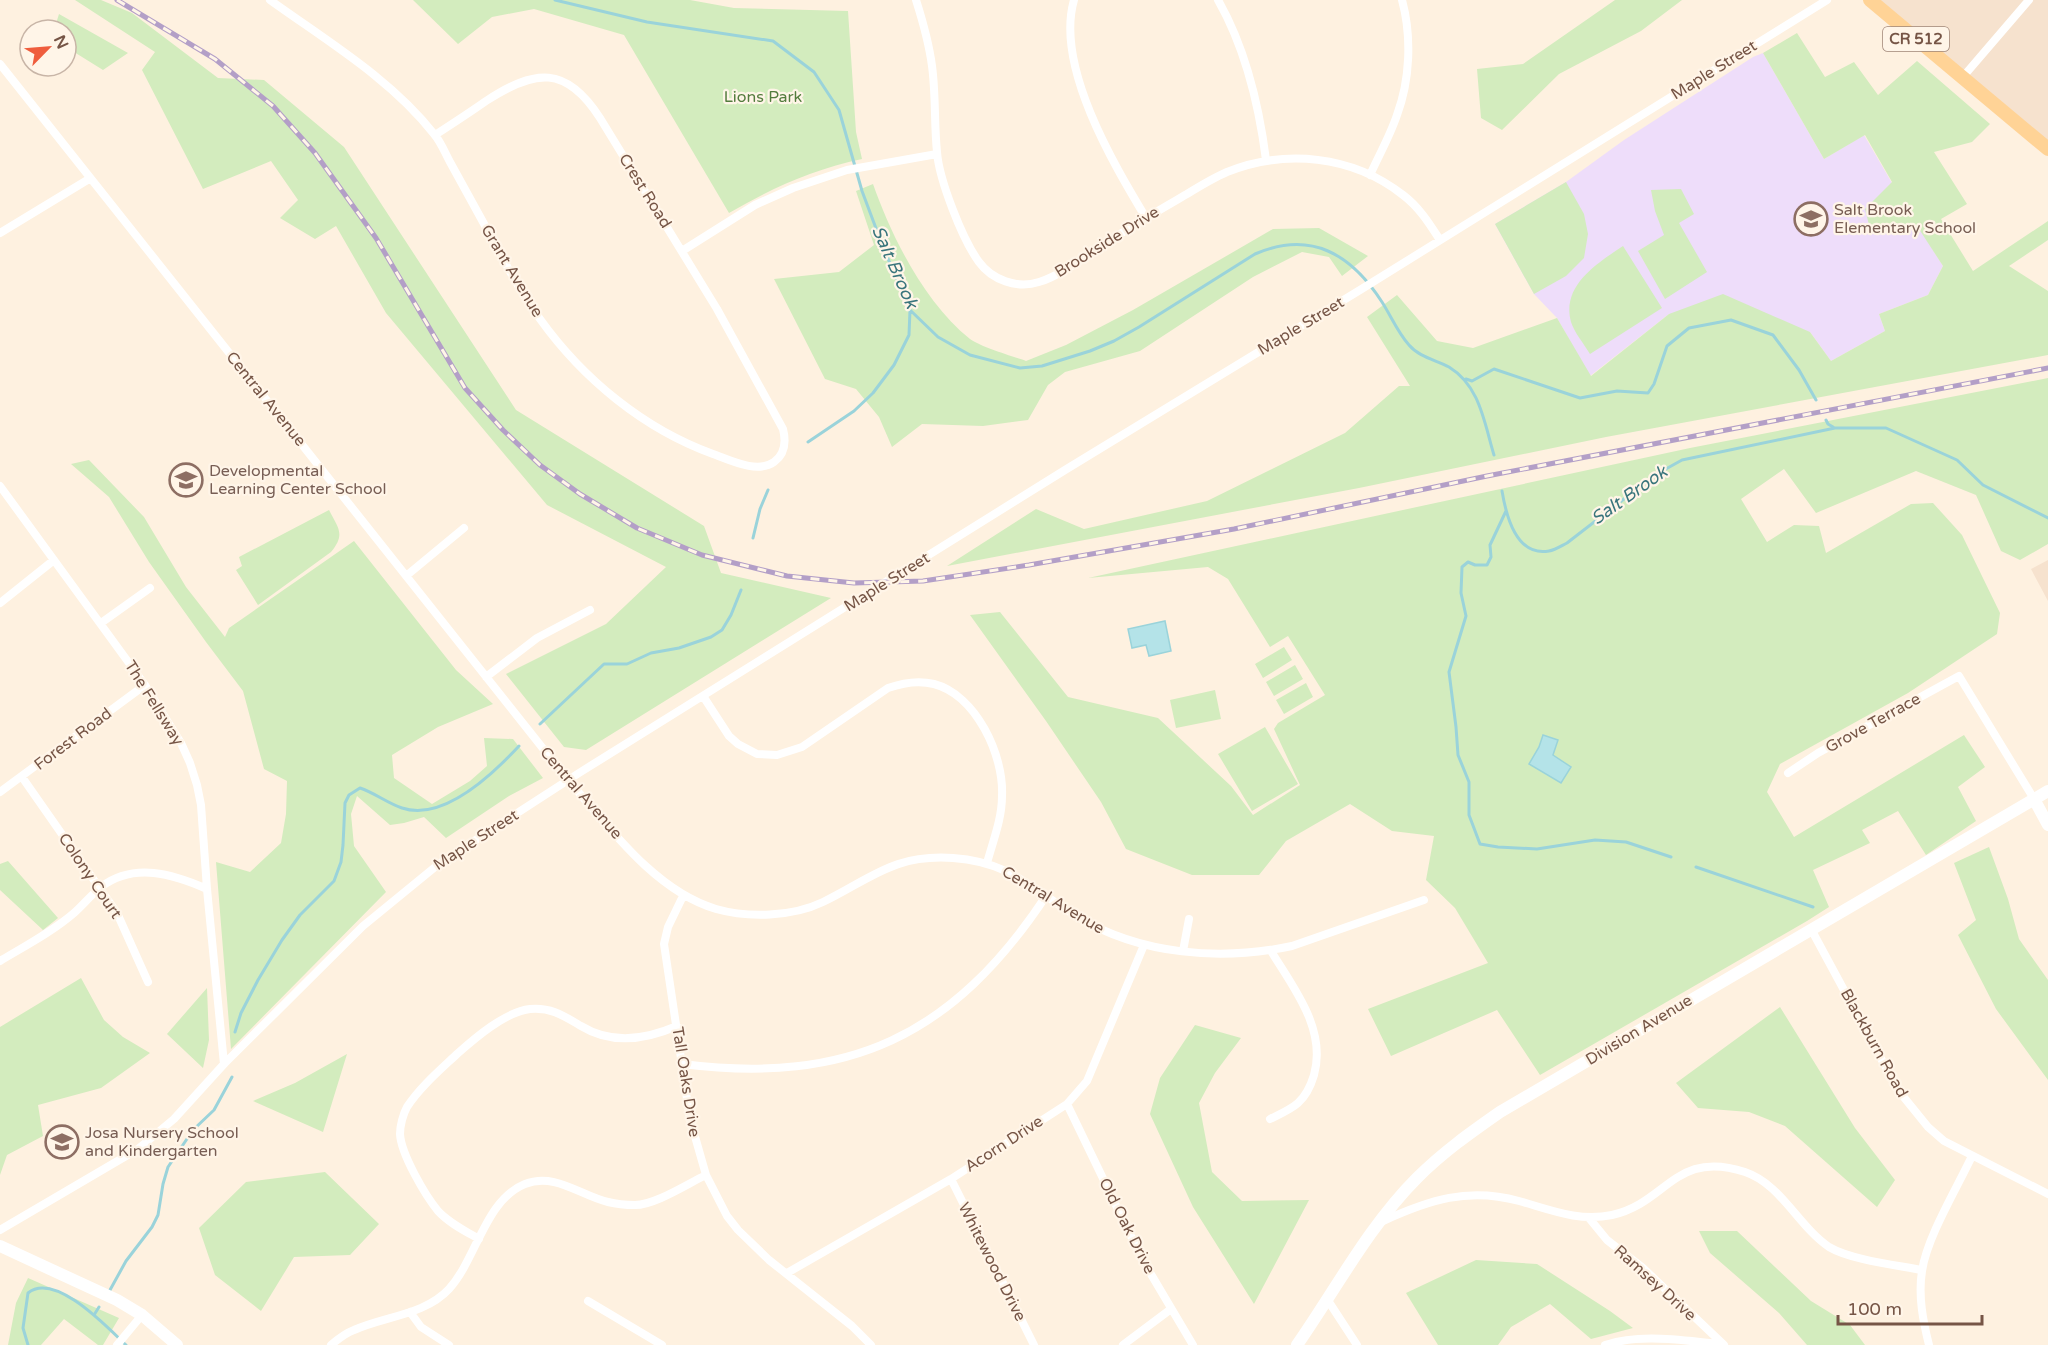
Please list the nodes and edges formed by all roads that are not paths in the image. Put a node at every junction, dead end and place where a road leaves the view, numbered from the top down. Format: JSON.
{"nodes":[{"id":1,"x":270,"y":0,"type":"edge"},
{"id":2,"x":916,"y":0,"type":"edge"},
{"id":3,"x":1074,"y":0,"type":"edge"},
{"id":4,"x":1218,"y":0,"type":"edge"},
{"id":5,"x":1402,"y":0,"type":"edge"},
{"id":6,"x":1827,"y":0,"type":"edge"},
{"id":7,"x":1870,"y":0,"type":"edge"},
{"id":8,"x":2029,"y":0,"type":"edge"},
{"id":9,"x":0,"y":64,"type":"edge"},
{"id":10,"x":1962,"y":78,"type":"junction"},
{"id":11,"x":435,"y":135,"type":"junction"},
{"id":12,"x":2048,"y":149,"type":"edge"},
{"id":13,"x":937,"y":154,"type":"junction"},
{"id":14,"x":1266,"y":160,"type":"junction"},
{"id":15,"x":1370,"y":175,"type":"junction"},
{"id":16,"x":89,"y":179,"type":"junction"},
{"id":17,"x":1146,"y":218,"type":"junction"},
{"id":18,"x":0,"y":234,"type":"edge"},
{"id":19,"x":1440,"y":240,"type":"junction"},
{"id":20,"x":682,"y":251,"type":"junction"},
{"id":21,"x":784,"y":436,"type":"joint"},
{"id":22,"x":0,"y":486,"type":"edge"},
{"id":23,"x":464,"y":528,"type":"dead end"},
{"id":24,"x":54,"y":560,"type":"junction"},
{"id":25,"x":406,"y":576,"type":"junction"},
{"id":26,"x":150,"y":588,"type":"dead end"},
{"id":27,"x":0,"y":603,"type":"edge"},
{"id":28,"x":590,"y":610,"type":"dead end"},
{"id":29,"x":101,"y":623,"type":"junction"},
{"id":30,"x":486,"y":677,"type":"junction"},
{"id":31,"x":145,"y":685,"type":"junction"},
{"id":32,"x":703,"y":696,"type":"junction"},
{"id":33,"x":1788,"y":773,"type":"dead end"},
{"id":34,"x":22,"y":777,"type":"junction"},
{"id":35,"x":568,"y":780,"type":"junction"},
{"id":36,"x":2048,"y":791,"type":"edge"},
{"id":37,"x":0,"y":792,"type":"edge"},
{"id":38,"x":2034,"y":799,"type":"junction"},
{"id":39,"x":2048,"y":825,"type":"edge"},
{"id":40,"x":987,"y":863,"type":"junction"},
{"id":41,"x":100,"y":888,"type":"junction"},
{"id":42,"x":207,"y":889,"type":"junction"},
{"id":43,"x":683,"y":896,"type":"junction"},
{"id":44,"x":1046,"y":896,"type":"junction"},
{"id":45,"x":1424,"y":900,"type":"dead end"},
{"id":46,"x":1190,"y":919,"type":"dead end"},
{"id":47,"x":1810,"y":929,"type":"junction"},
{"id":48,"x":1144,"y":945,"type":"junction"},
{"id":49,"x":1183,"y":951,"type":"junction"},
{"id":50,"x":1271,"y":951,"type":"junction"},
{"id":51,"x":0,"y":961,"type":"edge"},
{"id":52,"x":148,"y":982,"type":"dead end"},
{"id":53,"x":677,"y":1026,"type":"junction"},
{"id":54,"x":224,"y":1064,"type":"junction"},
{"id":55,"x":682,"y":1064,"type":"junction"},
{"id":56,"x":1067,"y":1104,"type":"junction"},
{"id":57,"x":1270,"y":1119,"type":"dead end"},
{"id":58,"x":1972,"y":1156,"type":"junction"},
{"id":59,"x":706,"y":1175,"type":"junction"},
{"id":60,"x":951,"y":1179,"type":"junction"},
{"id":61,"x":2048,"y":1194,"type":"edge"},
{"id":62,"x":1589,"y":1218,"type":"junction"},
{"id":63,"x":1380,"y":1222,"type":"junction"},
{"id":64,"x":0,"y":1230,"type":"edge"},
{"id":65,"x":479,"y":1239,"type":"junction"},
{"id":66,"x":0,"y":1246,"type":"edge"},
{"id":67,"x":1922,"y":1270,"type":"junction"},
{"id":68,"x":787,"y":1273,"type":"junction"},
{"id":69,"x":1328,"y":1299,"type":"junction"},
{"id":70,"x":588,"y":1301,"type":"dead end"},
{"id":71,"x":1171,"y":1309,"type":"junction"},
{"id":72,"x":410,"y":1312,"type":"junction"},
{"id":73,"x":142,"y":1315,"type":"junction"},
{"id":74,"x":117,"y":1345,"type":"edge"},
{"id":75,"x":177,"y":1345,"type":"edge"},
{"id":76,"x":332,"y":1345,"type":"edge"},
{"id":77,"x":448,"y":1345,"type":"edge"},
{"id":78,"x":662,"y":1345,"type":"edge"},
{"id":79,"x":871,"y":1345,"type":"edge"},
{"id":80,"x":1034,"y":1345,"type":"edge"},
{"id":81,"x":1123,"y":1345,"type":"edge"},
{"id":82,"x":1193,"y":1345,"type":"edge"},
{"id":83,"x":1297,"y":1345,"type":"edge"},
{"id":84,"x":1357,"y":1345,"type":"edge"},
{"id":85,"x":1605,"y":1345,"type":"edge"},
{"id":86,"x":1723,"y":1345,"type":"edge"},
{"id":87,"x":1929,"y":1345,"type":"edge"}],
"edges":[{"from":1,"to":11,"type":"street","name":"Grant Avenue"},
{"from":2,"to":13,"type":"street","name":"Brookside Drive"},
{"from":3,"to":17,"type":"street"},
{"from":4,"to":14,"type":"street"},
{"from":5,"to":15,"type":"street"},
{"from":6,"to":19,"type":"street","name":"Maple Street"},
{"from":7,"to":10,"type":"main road","number":"CR 512"},
{"from":8,"to":10,"type":"street"},
{"from":9,"to":16,"type":"street","name":"Central Avenue"},
{"from":10,"to":12,"type":"main road","number":"CR 512"},
{"from":11,"to":20,"type":"street","name":"Crest Road"},
{"from":11,"to":21,"type":"street","name":"Grant Avenue"},
{"from":13,"to":17,"type":"street","name":"Brookside Drive"},
{"from":13,"to":20,"type":"street"},
{"from":14,"to":15,"type":"street","name":"Brookside Drive"},
{"from":14,"to":17,"type":"street","name":"Brookside Drive"},
{"from":15,"to":19,"type":"street","name":"Brookside Drive"},
{"from":16,"to":18,"type":"street"},
{"from":16,"to":25,"type":"street","name":"Central Avenue"},
{"from":19,"to":32,"type":"street","name":"Maple Street"},
{"from":20,"to":21,"type":"street","name":"Crest Road"},
{"from":22,"to":24,"type":"street","name":"The Fellsway"},
{"from":23,"to":25,"type":"street"},
{"from":24,"to":27,"type":"street"},
{"from":24,"to":29,"type":"street","name":"The Fellsway"},
{"from":25,"to":30,"type":"street","name":"Central Avenue"},
{"from":26,"to":29,"type":"street"},
{"from":28,"to":30,"type":"street"},
{"from":29,"to":31,"type":"street","name":"The Fellsway"},
{"from":30,"to":35,"type":"street","name":"Central Avenue"},
{"from":31,"to":34,"type":"street","name":"Forest Road"},
{"from":31,"to":42,"type":"street","name":"The Fellsway"},
{"from":32,"to":35,"type":"street","name":"Maple Street"},
{"from":32,"to":40,"type":"street"},
{"from":33,"to":38,"type":"street","name":"Grove Terrace"},
{"from":34,"to":37,"type":"street","name":"Forest Road"},
{"from":34,"to":41,"type":"street","name":"Colony Court"},
{"from":35,"to":43,"type":"street","name":"Central Avenue"},
{"from":35,"to":54,"type":"street","name":"Maple Street"},
{"from":36,"to":38,"type":"street","name":"Division Avenue"},
{"from":38,"to":39,"type":"street"},
{"from":38,"to":47,"type":"street","name":"Division Avenue"},
{"from":40,"to":43,"type":"street","name":"Central Avenue"},
{"from":40,"to":44,"type":"street","name":"Central Avenue"},
{"from":41,"to":42,"type":"street"},
{"from":41,"to":51,"type":"street"},
{"from":41,"to":52,"type":"street","name":"Colony Court"},
{"from":42,"to":54,"type":"street","name":"The Fellsway"},
{"from":43,"to":53,"type":"street","name":"Tall Oaks Drive"},
{"from":44,"to":48,"type":"street","name":"Central Avenue"},
{"from":44,"to":55,"type":"street"},
{"from":45,"to":50,"type":"street","name":"Central Avenue"},
{"from":46,"to":49,"type":"street"},
{"from":47,"to":58,"type":"street","name":"Blackburn Road"},
{"from":47,"to":63,"type":"street","name":"Division Avenue"},
{"from":48,"to":49,"type":"street","name":"Central Avenue"},
{"from":48,"to":56,"type":"street","name":"Acorn Drive"},
{"from":49,"to":50,"type":"street","name":"Central Avenue"},
{"from":50,"to":57,"type":"street"},
{"from":53,"to":55,"type":"street","name":"Tall Oaks Drive"},
{"from":53,"to":65,"type":"street"},
{"from":54,"to":64,"type":"street","name":"Maple Street"},
{"from":55,"to":59,"type":"street","name":"Tall Oaks Drive"},
{"from":56,"to":60,"type":"street","name":"Acorn Drive"},
{"from":56,"to":71,"type":"street","name":"Old Oak Drive"},
{"from":58,"to":61,"type":"street","name":"Blackburn Road"},
{"from":58,"to":67,"type":"street"},
{"from":59,"to":65,"type":"street"},
{"from":59,"to":68,"type":"street","name":"Tall Oaks Drive"},
{"from":60,"to":68,"type":"street","name":"Acorn Drive"},
{"from":60,"to":80,"type":"street","name":"Whitewood Drive"},
{"from":62,"to":63,"type":"street"},
{"from":62,"to":67,"type":"street"},
{"from":62,"to":86,"type":"street","name":"Ramsey Drive"},
{"from":63,"to":69,"type":"street","name":"Division Avenue"},
{"from":65,"to":72,"type":"street"},
{"from":66,"to":73,"type":"street"},
{"from":67,"to":87,"type":"street"},
{"from":68,"to":79,"type":"street","name":"Tall Oaks Drive"},
{"from":69,"to":83,"type":"street","name":"Division Avenue"},
{"from":69,"to":84,"type":"street"},
{"from":70,"to":78,"type":"street"},
{"from":71,"to":81,"type":"street"},
{"from":71,"to":82,"type":"street","name":"Old Oak Drive"},
{"from":72,"to":76,"type":"street"},
{"from":72,"to":77,"type":"street"},
{"from":73,"to":74,"type":"street"},
{"from":73,"to":75,"type":"street"},
{"from":85,"to":86,"type":"street"}]}
